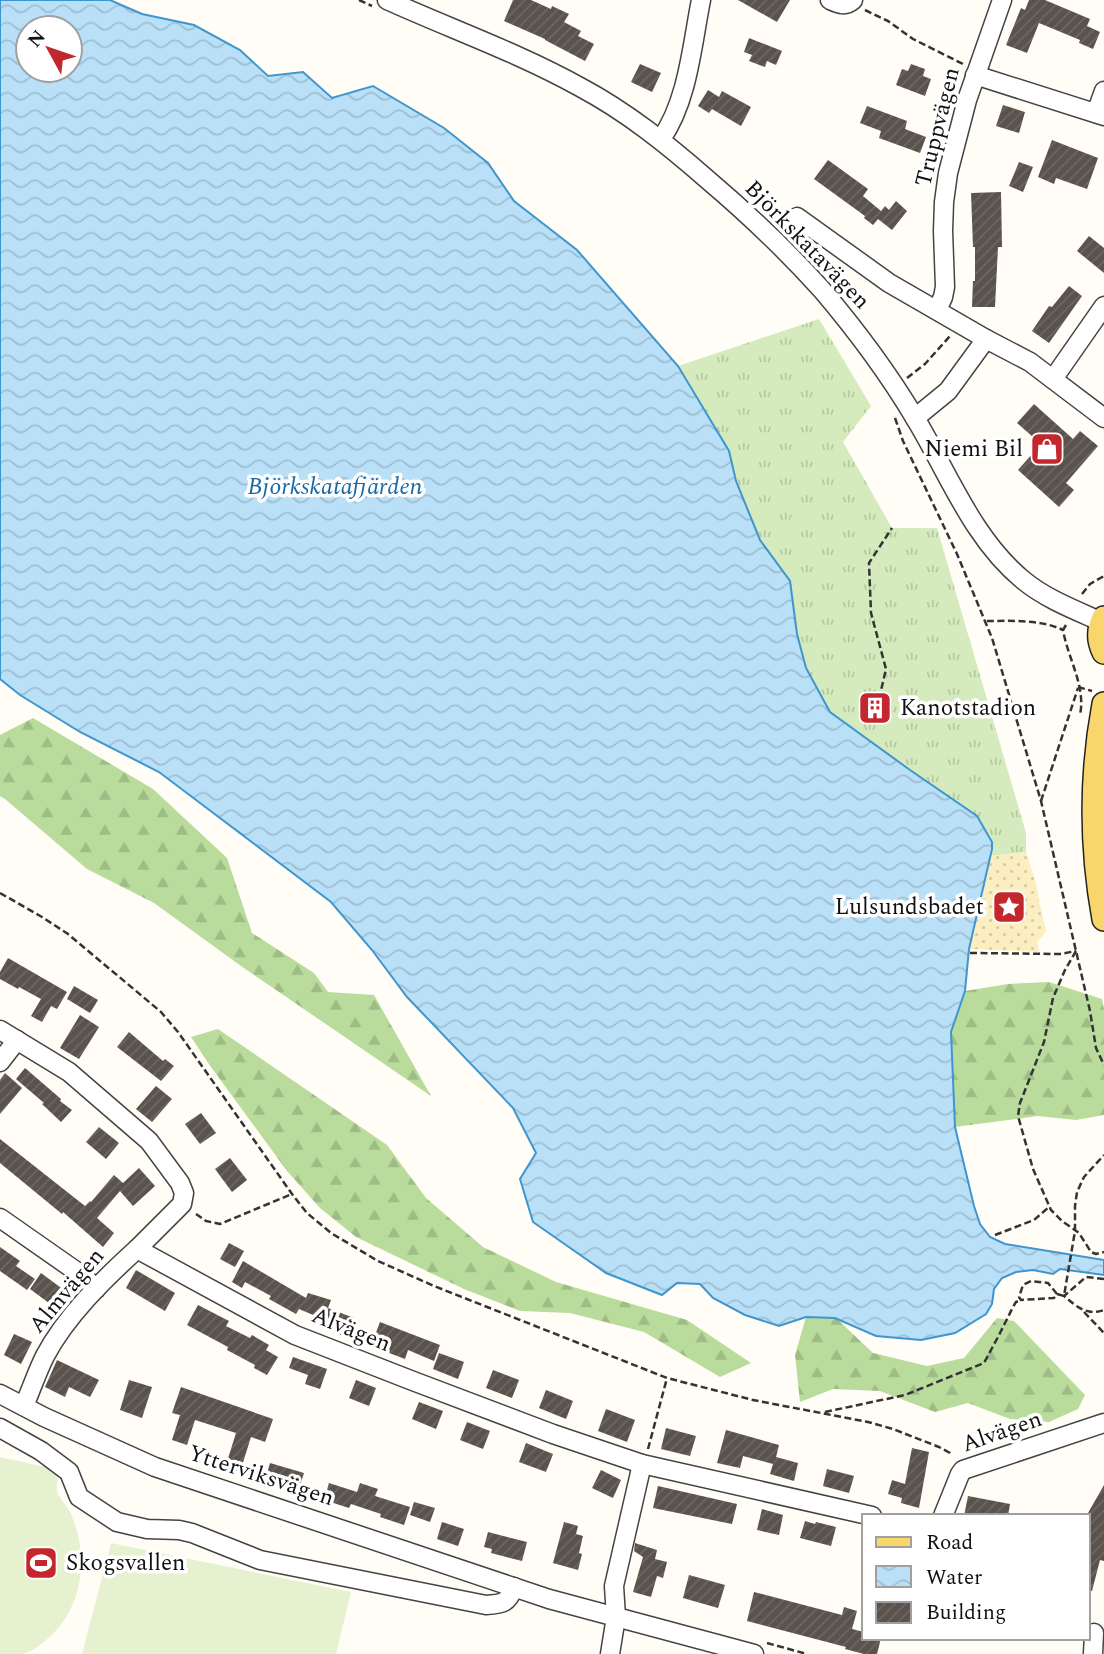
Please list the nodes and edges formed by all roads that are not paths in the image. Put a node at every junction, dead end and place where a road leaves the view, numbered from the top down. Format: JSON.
{"nodes":[{"id":1,"x":701,"y":0,"type":"edge"},
{"id":2,"x":1002,"y":0,"type":"edge"},
{"id":3,"x":379,"y":3,"type":"edge"},
{"id":4,"x":975,"y":75,"type":"junction"},
{"id":5,"x":1104,"y":91,"type":"edge"},
{"id":6,"x":1100,"y":114,"type":"edge"},
{"id":7,"x":661,"y":139,"type":"junction"},
{"id":8,"x":797,"y":217,"type":"dead end"},
{"id":9,"x":1104,"y":306,"type":"edge"},
{"id":10,"x":937,"y":310,"type":"junction"},
{"id":11,"x":986,"y":339,"type":"junction"},
{"id":12,"x":1053,"y":379,"type":"junction"},
{"id":13,"x":915,"y":418,"type":"junction"},
{"id":14,"x":1104,"y":418,"type":"edge"},
{"id":15,"x":1103,"y":620,"type":"edge"},
{"id":16,"x":1104,"y":652,"type":"edge"},
{"id":17,"x":1104,"y":704,"type":"edge"},
{"id":18,"x":1104,"y":919,"type":"edge"},
{"id":19,"x":0,"y":1030,"type":"edge"},
{"id":20,"x":17,"y":1040,"type":"junction"},
{"id":21,"x":0,"y":1062,"type":"edge"},
{"id":22,"x":0,"y":1218,"type":"edge"},
{"id":23,"x":137,"y":1249,"type":"junction"},
{"id":24,"x":96,"y":1289,"type":"junction"},
{"id":25,"x":0,"y":1394,"type":"edge"},
{"id":26,"x":24,"y":1406,"type":"junction"},
{"id":27,"x":1104,"y":1423,"type":"edge"},
{"id":28,"x":0,"y":1428,"type":"edge"},
{"id":29,"x":642,"y":1464,"type":"junction"},
{"id":30,"x":863,"y":1514,"type":"edge"},
{"id":31,"x":944,"y":1514,"type":"edge"},
{"id":32,"x":507,"y":1603,"type":"junction"},
{"id":33,"x":616,"y":1617,"type":"junction"},
{"id":34,"x":1094,"y":1633,"type":"dead end"},
{"id":35,"x":610,"y":1654,"type":"edge"},
{"id":36,"x":754,"y":1654,"type":"edge"},
{"id":37,"x":1093,"y":1654,"type":"edge"}],
"edges":[{"from":1,"to":7,"type":"street"},
{"from":2,"to":4,"type":"street","name":"Truppvägen"},
{"from":3,"to":7,"type":"street","name":"Björkskatavägen"},
{"from":4,"to":6,"type":"street"},
{"from":4,"to":10,"type":"street","name":"Truppvägen"},
{"from":5,"to":6,"type":"street"},
{"from":7,"to":13,"type":"street","name":"Björkskatavägen"},
{"from":8,"to":10,"type":"street"},
{"from":9,"to":12,"type":"street"},
{"from":10,"to":11,"type":"street"},
{"from":11,"to":12,"type":"street"},
{"from":11,"to":13,"type":"street"},
{"from":12,"to":14,"type":"street"},
{"from":13,"to":15,"type":"street","name":"Björkskatavägen"},
{"from":15,"to":16,"type":"main road"},
{"from":17,"to":18,"type":"main road"},
{"from":19,"to":20,"type":"street"},
{"from":20,"to":21,"type":"street"},
{"from":20,"to":23,"type":"street"},
{"from":22,"to":24,"type":"street"},
{"from":23,"to":24,"type":"street","name":"Almvägen"},
{"from":23,"to":29,"type":"street","name":"Alvägen"},
{"from":24,"to":26,"type":"street","name":"Almvägen"},
{"from":25,"to":26,"type":"street","name":"Ytterviksvägen"},
{"from":26,"to":32,"type":"street","name":"Ytterviksvägen"},
{"from":27,"to":31,"type":"street","name":"Alvägen"},
{"from":28,"to":32,"type":"street","name":"Ytterviksvägen"},
{"from":29,"to":30,"type":"street","name":"Alvägen"},
{"from":29,"to":33,"type":"street"},
{"from":32,"to":33,"type":"street","name":"Ytterviksvägen"},
{"from":33,"to":35,"type":"street"},
{"from":33,"to":36,"type":"street","name":"Ytterviksvägen"},
{"from":34,"to":37,"type":"street"}]}
